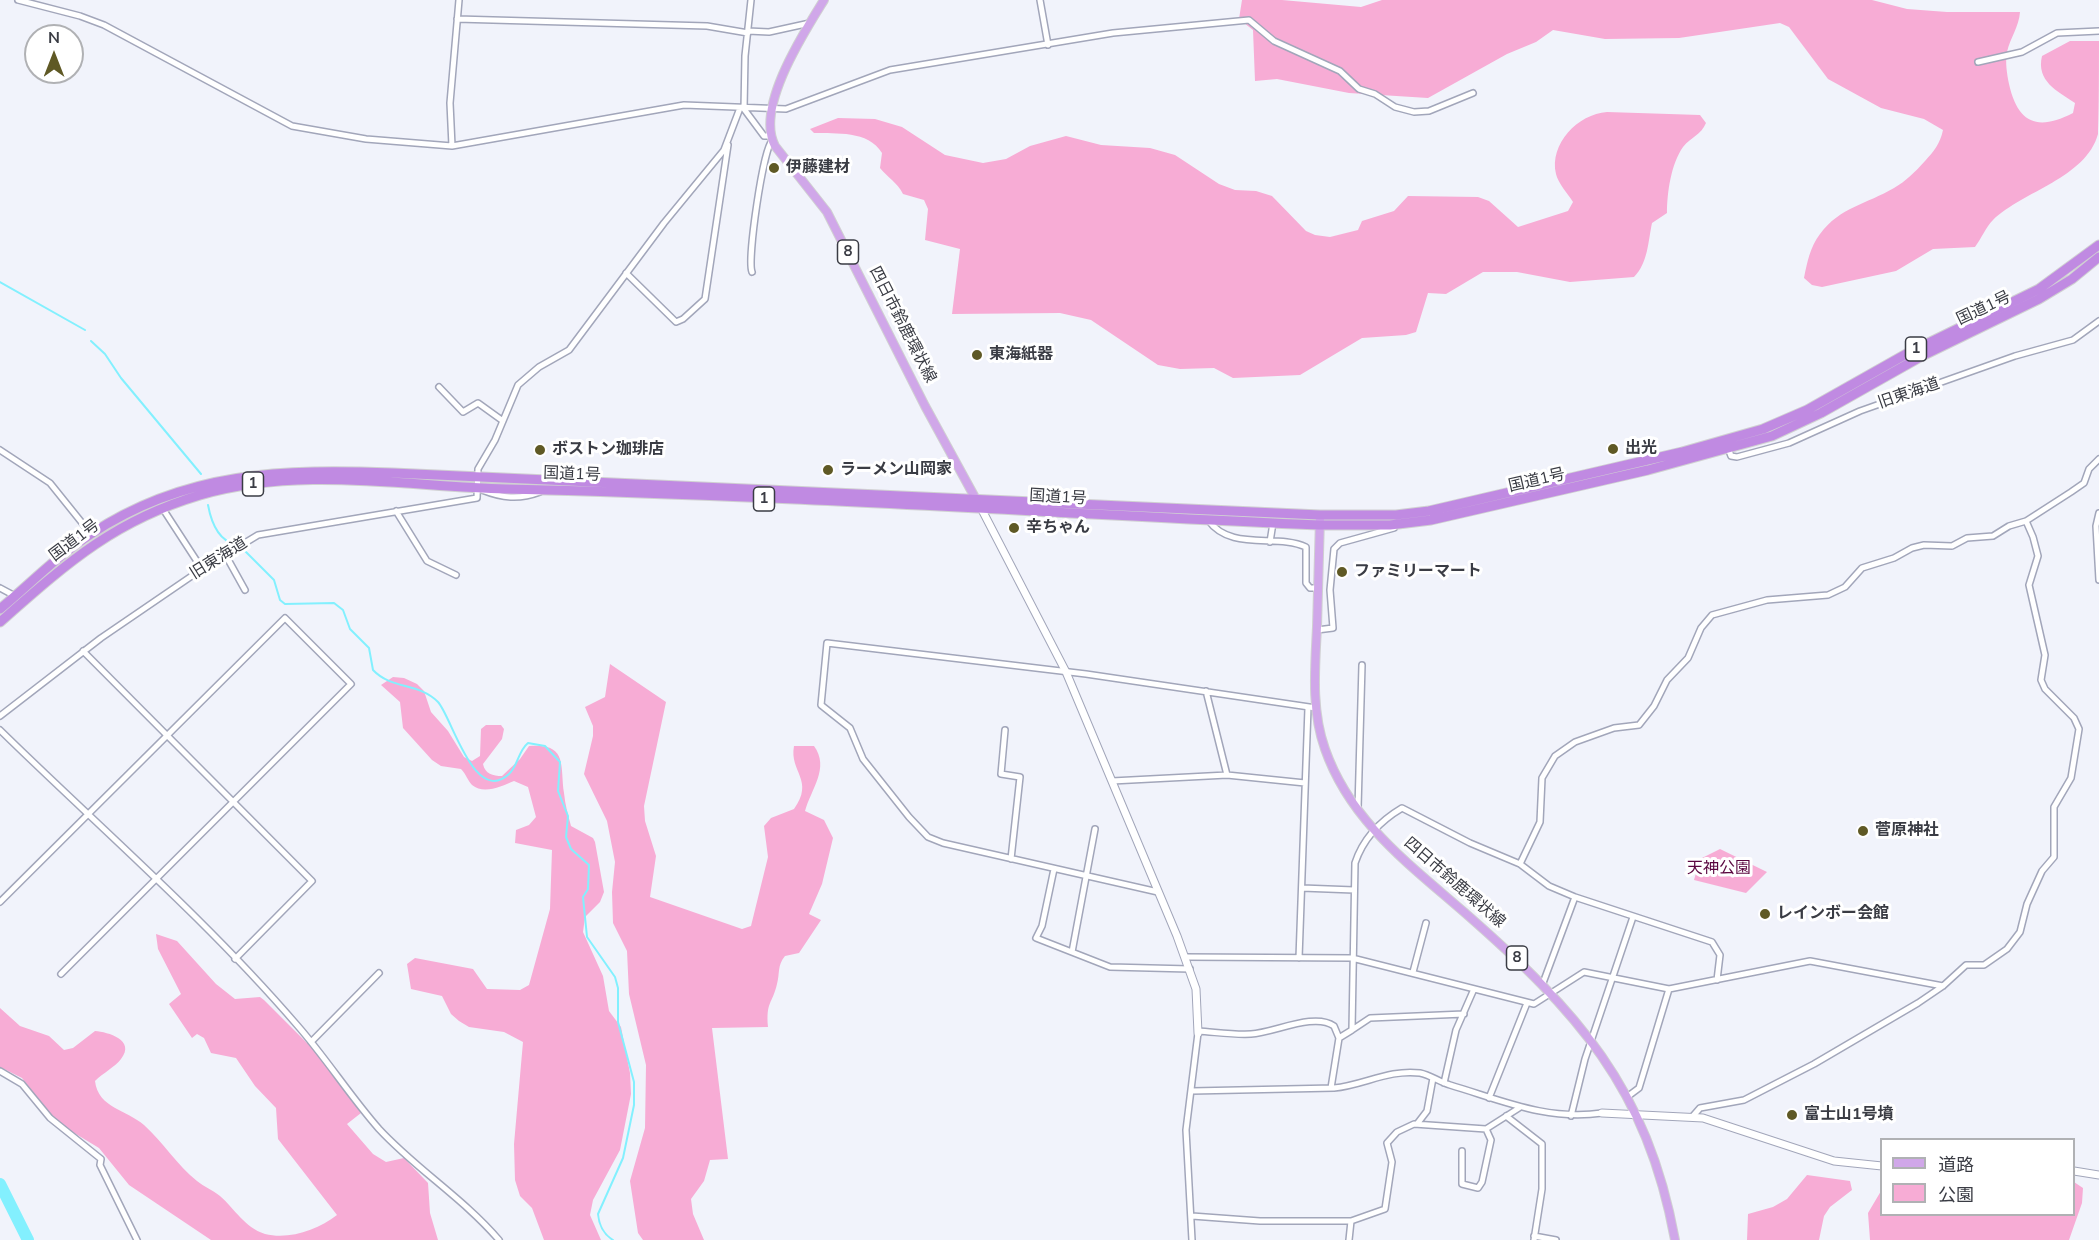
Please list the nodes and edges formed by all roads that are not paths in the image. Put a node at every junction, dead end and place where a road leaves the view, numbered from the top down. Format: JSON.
{"nodes":[{"id":1,"x":18,"y":0,"type":"edge"},
{"id":2,"x":459,"y":0,"type":"edge"},
{"id":3,"x":751,"y":0,"type":"edge"},
{"id":4,"x":824,"y":0,"type":"edge"},
{"id":5,"x":1040,"y":0,"type":"edge"},
{"id":6,"x":457,"y":19,"type":"junction"},
{"id":7,"x":810,"y":23,"type":"junction"},
{"id":8,"x":2099,"y":31,"type":"edge"},
{"id":9,"x":748,"y":32,"type":"junction"},
{"id":10,"x":1048,"y":45,"type":"junction"},
{"id":11,"x":1978,"y":62,"type":"dead end"},
{"id":12,"x":1473,"y":93,"type":"dead end"},
{"id":13,"x":742,"y":108,"type":"junction"},
{"id":14,"x":770,"y":108,"type":"junction"},
{"id":15,"x":771,"y":138,"type":"junction"},
{"id":16,"x":729,"y":143,"type":"junction"},
{"id":17,"x":452,"y":146,"type":"junction"},
{"id":18,"x":2099,"y":245,"type":"edge"},
{"id":19,"x":2099,"y":257,"type":"edge"},
{"id":20,"x":752,"y":272,"type":"dead end"},
{"id":21,"x":626,"y":273,"type":"junction"},
{"id":22,"x":2099,"y":321,"type":"edge"},
{"id":23,"x":439,"y":387,"type":"dead end"},
{"id":24,"x":503,"y":421,"type":"junction"},
{"id":25,"x":1728,"y":446,"type":"junction"},
{"id":26,"x":0,"y":450,"type":"edge"},
{"id":27,"x":2099,"y":459,"type":"edge"},
{"id":28,"x":293,"y":475,"type":"junction"},
{"id":29,"x":476,"y":477,"type":"junction"},
{"id":30,"x":476,"y":488,"type":"junction"},
{"id":31,"x":547,"y":490,"type":"junction"},
{"id":32,"x":699,"y":492,"type":"junction"},
{"id":33,"x":859,"y":499,"type":"junction"},
{"id":34,"x":976,"y":499,"type":"junction"},
{"id":35,"x":163,"y":508,"type":"junction"},
{"id":36,"x":981,"y":508,"type":"junction"},
{"id":37,"x":396,"y":511,"type":"junction"},
{"id":38,"x":2099,"y":513,"type":"edge"},
{"id":39,"x":1320,"y":515,"type":"junction"},
{"id":40,"x":1430,"y":516,"type":"junction"},
{"id":41,"x":1208,"y":520,"type":"junction"},
{"id":42,"x":2026,"y":521,"type":"junction"},
{"id":43,"x":1273,"y":523,"type":"junction"},
{"id":44,"x":1410,"y":523,"type":"junction"},
{"id":45,"x":1319,"y":525,"type":"junction"},
{"id":46,"x":91,"y":534,"type":"junction"},
{"id":47,"x":1270,"y":542,"type":"junction"},
{"id":48,"x":225,"y":554,"type":"junction"},
{"id":49,"x":202,"y":569,"type":"junction"},
{"id":50,"x":456,"y":575,"type":"dead end"},
{"id":51,"x":2099,"y":580,"type":"edge"},
{"id":52,"x":0,"y":588,"type":"edge"},
{"id":53,"x":1318,"y":588,"type":"junction"},
{"id":54,"x":245,"y":590,"type":"dead end"},
{"id":55,"x":20,"y":598,"type":"junction"},
{"id":56,"x":0,"y":609,"type":"edge"},
{"id":57,"x":0,"y":622,"type":"edge"},
{"id":58,"x":1317,"y":630,"type":"junction"},
{"id":59,"x":83,"y":651,"type":"junction"},
{"id":60,"x":1362,"y":665,"type":"dead end"},
{"id":61,"x":1066,"y":672,"type":"junction"},
{"id":62,"x":1206,"y":691,"type":"junction"},
{"id":63,"x":1312,"y":708,"type":"junction"},
{"id":64,"x":0,"y":716,"type":"edge"},
{"id":65,"x":0,"y":730,"type":"edge"},
{"id":66,"x":1005,"y":730,"type":"dead end"},
{"id":67,"x":167,"y":735,"type":"junction"},
{"id":68,"x":1227,"y":775,"type":"junction"},
{"id":69,"x":1112,"y":781,"type":"junction"},
{"id":70,"x":1305,"y":783,"type":"junction"},
{"id":71,"x":233,"y":801,"type":"junction"},
{"id":72,"x":1358,"y":812,"type":"junction"},
{"id":73,"x":87,"y":815,"type":"junction"},
{"id":74,"x":1095,"y":829,"type":"dead end"},
{"id":75,"x":1373,"y":831,"type":"junction"},
{"id":76,"x":1011,"y":859,"type":"junction"},
{"id":77,"x":1520,"y":864,"type":"junction"},
{"id":78,"x":1054,"y":869,"type":"junction"},
{"id":79,"x":1086,"y":876,"type":"junction"},
{"id":80,"x":156,"y":879,"type":"junction"},
{"id":81,"x":1302,"y":888,"type":"junction"},
{"id":82,"x":1354,"y":890,"type":"junction"},
{"id":83,"x":1158,"y":892,"type":"junction"},
{"id":84,"x":1575,"y":897,"type":"junction"},
{"id":85,"x":0,"y":902,"type":"edge"},
{"id":86,"x":1633,"y":917,"type":"junction"},
{"id":87,"x":1426,"y":923,"type":"dead end"},
{"id":88,"x":1072,"y":952,"type":"junction"},
{"id":89,"x":1185,"y":957,"type":"junction"},
{"id":90,"x":1299,"y":957,"type":"junction"},
{"id":91,"x":1352,"y":958,"type":"junction"},
{"id":92,"x":235,"y":959,"type":"junction"},
{"id":93,"x":1190,"y":969,"type":"junction"},
{"id":94,"x":1413,"y":972,"type":"junction"},
{"id":95,"x":379,"y":973,"type":"dead end"},
{"id":96,"x":61,"y":974,"type":"dead end"},
{"id":97,"x":1613,"y":977,"type":"junction"},
{"id":98,"x":1717,"y":980,"type":"junction"},
{"id":99,"x":1543,"y":983,"type":"junction"},
{"id":100,"x":1943,"y":986,"type":"junction"},
{"id":101,"x":1474,"y":989,"type":"junction"},
{"id":102,"x":1669,"y":989,"type":"junction"},
{"id":103,"x":1552,"y":993,"type":"junction"},
{"id":104,"x":1527,"y":1003,"type":"junction"},
{"id":105,"x":1464,"y":1014,"type":"junction"},
{"id":106,"x":1449,"y":1016,"type":"junction"},
{"id":107,"x":1352,"y":1030,"type":"junction"},
{"id":108,"x":1456,"y":1030,"type":"junction"},
{"id":109,"x":1198,"y":1032,"type":"junction"},
{"id":110,"x":1339,"y":1038,"type":"junction"},
{"id":111,"x":1592,"y":1040,"type":"junction"},
{"id":112,"x":311,"y":1042,"type":"junction"},
{"id":113,"x":0,"y":1071,"type":"edge"},
{"id":114,"x":1433,"y":1078,"type":"junction"},
{"id":115,"x":1444,"y":1083,"type":"junction"},
{"id":116,"x":1331,"y":1088,"type":"junction"},
{"id":117,"x":1192,"y":1091,"type":"junction"},
{"id":118,"x":1628,"y":1097,"type":"junction"},
{"id":119,"x":1489,"y":1098,"type":"junction"},
{"id":120,"x":1519,"y":1108,"type":"junction"},
{"id":121,"x":1602,"y":1113,"type":"joint"},
{"id":122,"x":1635,"y":1113,"type":"junction"},
{"id":123,"x":1506,"y":1116,"type":"junction"},
{"id":124,"x":1571,"y":1116,"type":"junction"},
{"id":125,"x":1693,"y":1116,"type":"junction"},
{"id":126,"x":1417,"y":1124,"type":"junction"},
{"id":127,"x":1486,"y":1129,"type":"junction"},
{"id":128,"x":1462,"y":1151,"type":"dead end"},
{"id":129,"x":1880,"y":1166,"type":"edge"},
{"id":130,"x":2075,"y":1171,"type":"edge"},
{"id":131,"x":2099,"y":1174,"type":"edge"},
{"id":132,"x":1192,"y":1216,"type":"junction"},
{"id":133,"x":1351,"y":1221,"type":"junction"},
{"id":134,"x":1534,"y":1238,"type":"edge"},
{"id":135,"x":137,"y":1240,"type":"edge"},
{"id":136,"x":499,"y":1240,"type":"edge"},
{"id":137,"x":1192,"y":1240,"type":"edge"},
{"id":138,"x":1349,"y":1240,"type":"edge"},
{"id":139,"x":1556,"y":1240,"type":"edge"},
{"id":140,"x":1675,"y":1240,"type":"edge"}],
"edges":[{"from":1,"to":17,"type":"street"},
{"from":2,"to":6,"type":"street"},
{"from":3,"to":9,"type":"street"},
{"from":4,"to":7,"type":"main road"},
{"from":5,"to":10,"type":"street"},
{"from":6,"to":9,"type":"street"},
{"from":6,"to":17,"type":"street"},
{"from":7,"to":9,"type":"street"},
{"from":7,"to":14,"type":"main road"},
{"from":8,"to":11,"type":"street"},
{"from":9,"to":13,"type":"street"},
{"from":10,"to":12,"type":"street"},
{"from":10,"to":14,"type":"street"},
{"from":13,"to":14,"type":"street"},
{"from":13,"to":15,"type":"street"},
{"from":13,"to":16,"type":"street"},
{"from":13,"to":17,"type":"street"},
{"from":14,"to":15,"type":"main road"},
{"from":15,"to":20,"type":"street"},
{"from":15,"to":34,"type":"main road","name":"四日市鈴鹿環状線","number":"8"},
{"from":16,"to":21,"type":"street"},
{"from":16,"to":21,"type":"street"},
{"from":18,"to":25,"type":"highway","name":"国道1号","number":"1"},
{"from":19,"to":25,"type":"highway","name":"国道1号","number":"1"},
{"from":21,"to":24,"type":"street"},
{"from":22,"to":25,"type":"street","name":"旧東海道"},
{"from":23,"to":24,"type":"street"},
{"from":24,"to":29,"type":"street"},
{"from":25,"to":40,"type":"highway","name":"国道1号","number":"1"},
{"from":26,"to":46,"type":"street"},
{"from":27,"to":42,"type":"street"},
{"from":28,"to":29,"type":"highway","name":"国道1号","number":"1"},
{"from":28,"to":30,"type":"highway","name":"国道1号","number":"1"},
{"from":28,"to":35,"type":"highway","name":"国道1号","number":"1"},
{"from":28,"to":46,"type":"highway","name":"国道1号","number":"1"},
{"from":29,"to":30,"type":"street"},
{"from":29,"to":32,"type":"highway","name":"国道1号","number":"1"},
{"from":30,"to":31,"type":"highway","name":"国道1号","number":"1"},
{"from":30,"to":31,"type":"street"},
{"from":30,"to":37,"type":"street","name":"旧東海道"},
{"from":31,"to":32,"type":"highway","name":"国道1号","number":"1"},
{"from":32,"to":33,"type":"highway","name":"国道1号","number":"1"},
{"from":33,"to":34,"type":"highway","name":"国道1号","number":"1"},
{"from":33,"to":36,"type":"highway","name":"国道1号","number":"1"},
{"from":34,"to":36,"type":"main road","name":"四日市鈴鹿環状線","number":"8"},
{"from":34,"to":39,"type":"highway","name":"国道1号","number":"1"},
{"from":35,"to":49,"type":"street"},
{"from":35,"to":55,"type":"highway","name":"国道1号","number":"1"},
{"from":36,"to":41,"type":"highway","name":"国道1号","number":"1"},
{"from":36,"to":61,"type":"street"},
{"from":37,"to":48,"type":"street","name":"旧東海道"},
{"from":37,"to":50,"type":"street"},
{"from":38,"to":51,"type":"street"},
{"from":39,"to":40,"type":"highway","name":"国道1号","number":"1"},
{"from":39,"to":45,"type":"main road","name":"四日市鈴鹿環状線","number":"8"},
{"from":40,"to":44,"type":"highway","name":"国道1号","number":"1"},
{"from":41,"to":43,"type":"highway","name":"国道1号","number":"1"},
{"from":41,"to":47,"type":"street"},
{"from":42,"to":77,"type":"street"},
{"from":42,"to":100,"type":"street"},
{"from":43,"to":45,"type":"highway","name":"国道1号","number":"1"},
{"from":43,"to":47,"type":"street"},
{"from":44,"to":45,"type":"highway","name":"国道1号","number":"1"},
{"from":44,"to":58,"type":"street"},
{"from":45,"to":53,"type":"main road","name":"四日市鈴鹿環状線","number":"8"},
{"from":46,"to":55,"type":"highway","name":"国道1号","number":"1"},
{"from":47,"to":53,"type":"street"},
{"from":48,"to":49,"type":"street","name":"旧東海道"},
{"from":48,"to":54,"type":"street"},
{"from":49,"to":59,"type":"street","name":"旧東海道"},
{"from":52,"to":55,"type":"street"},
{"from":53,"to":58,"type":"main road","name":"四日市鈴鹿環状線","number":"8"},
{"from":55,"to":56,"type":"highway","name":"国道1号","number":"1"},
{"from":55,"to":57,"type":"highway","name":"国道1号","number":"1"},
{"from":58,"to":63,"type":"main road","name":"四日市鈴鹿環状線","number":"8"},
{"from":59,"to":64,"type":"street","name":"旧東海道"},
{"from":59,"to":67,"type":"street"},
{"from":60,"to":72,"type":"street"},
{"from":61,"to":62,"type":"street"},
{"from":61,"to":69,"type":"street"},
{"from":61,"to":76,"type":"street"},
{"from":62,"to":63,"type":"street"},
{"from":62,"to":68,"type":"street"},
{"from":63,"to":70,"type":"street"},
{"from":63,"to":72,"type":"main road","name":"四日市鈴鹿環状線","number":"8"},
{"from":65,"to":73,"type":"street"},
{"from":66,"to":76,"type":"street"},
{"from":67,"to":71,"type":"street"},
{"from":67,"to":71,"type":"street"},
{"from":67,"to":73,"type":"street"},
{"from":68,"to":69,"type":"street"},
{"from":68,"to":70,"type":"street"},
{"from":69,"to":83,"type":"street"},
{"from":70,"to":81,"type":"street"},
{"from":71,"to":80,"type":"street"},
{"from":71,"to":92,"type":"street"},
{"from":72,"to":75,"type":"main road","name":"四日市鈴鹿環状線","number":"8"},
{"from":73,"to":80,"type":"street"},
{"from":73,"to":85,"type":"street"},
{"from":74,"to":79,"type":"street"},
{"from":75,"to":77,"type":"street"},
{"from":75,"to":82,"type":"street"},
{"from":75,"to":99,"type":"main road","name":"四日市鈴鹿環状線","number":"8"},
{"from":76,"to":78,"type":"street"},
{"from":77,"to":84,"type":"street"},
{"from":78,"to":79,"type":"street"},
{"from":78,"to":88,"type":"street"},
{"from":79,"to":83,"type":"street"},
{"from":79,"to":88,"type":"street"},
{"from":80,"to":92,"type":"street"},
{"from":80,"to":96,"type":"street"},
{"from":81,"to":82,"type":"street"},
{"from":81,"to":90,"type":"street"},
{"from":82,"to":91,"type":"street"},
{"from":83,"to":89,"type":"street"},
{"from":84,"to":86,"type":"street"},
{"from":84,"to":99,"type":"street"},
{"from":86,"to":97,"type":"street"},
{"from":86,"to":98,"type":"street"},
{"from":87,"to":94,"type":"street"},
{"from":88,"to":93,"type":"street"},
{"from":89,"to":90,"type":"street"},
{"from":89,"to":93,"type":"street"},
{"from":90,"to":91,"type":"street"},
{"from":91,"to":94,"type":"street"},
{"from":91,"to":107,"type":"street"},
{"from":92,"to":112,"type":"street"},
{"from":93,"to":109,"type":"street"},
{"from":94,"to":101,"type":"street"},
{"from":95,"to":112,"type":"street"},
{"from":97,"to":102,"type":"street"},
{"from":97,"to":103,"type":"street"},
{"from":97,"to":111,"type":"street"},
{"from":98,"to":100,"type":"street"},
{"from":98,"to":102,"type":"street"},
{"from":99,"to":103,"type":"main road","name":"四日市鈴鹿環状線","number":"8"},
{"from":100,"to":125,"type":"street"},
{"from":101,"to":104,"type":"street"},
{"from":101,"to":105,"type":"street"},
{"from":102,"to":118,"type":"street"},
{"from":103,"to":104,"type":"street"},
{"from":103,"to":111,"type":"main road","name":"四日市鈴鹿環状線","number":"8"},
{"from":104,"to":119,"type":"street"},
{"from":105,"to":106,"type":"street"},
{"from":105,"to":108,"type":"street"},
{"from":106,"to":107,"type":"street"},
{"from":106,"to":108,"type":"street"},
{"from":107,"to":110,"type":"street"},
{"from":108,"to":115,"type":"street"},
{"from":109,"to":110,"type":"street"},
{"from":109,"to":117,"type":"street"},
{"from":110,"to":116,"type":"street"},
{"from":111,"to":118,"type":"main road","name":"四日市鈴鹿環状線","number":"8"},
{"from":111,"to":124,"type":"street"},
{"from":112,"to":136,"type":"street"},
{"from":113,"to":135,"type":"street"},
{"from":114,"to":115,"type":"street"},
{"from":114,"to":116,"type":"street"},
{"from":114,"to":126,"type":"street"},
{"from":115,"to":119,"type":"street"},
{"from":116,"to":117,"type":"street"},
{"from":117,"to":132,"type":"street"},
{"from":118,"to":122,"type":"main road","name":"四日市鈴鹿環状線","number":"8"},
{"from":119,"to":120,"type":"street"},
{"from":120,"to":123,"type":"street"},
{"from":120,"to":124,"type":"street"},
{"from":121,"to":122,"type":"street"},
{"from":121,"to":124,"type":"street"},
{"from":122,"to":125,"type":"street"},
{"from":122,"to":140,"type":"main road","name":"四日市鈴鹿環状線","number":"8"},
{"from":123,"to":127,"type":"street"},
{"from":123,"to":134,"type":"street"},
{"from":125,"to":129,"type":"street"},
{"from":126,"to":127,"type":"street"},
{"from":126,"to":133,"type":"street"},
{"from":127,"to":128,"type":"street"},
{"from":130,"to":131,"type":"street"},
{"from":132,"to":133,"type":"street"},
{"from":132,"to":137,"type":"street"},
{"from":133,"to":138,"type":"street"},
{"from":134,"to":139,"type":"street"}]}
